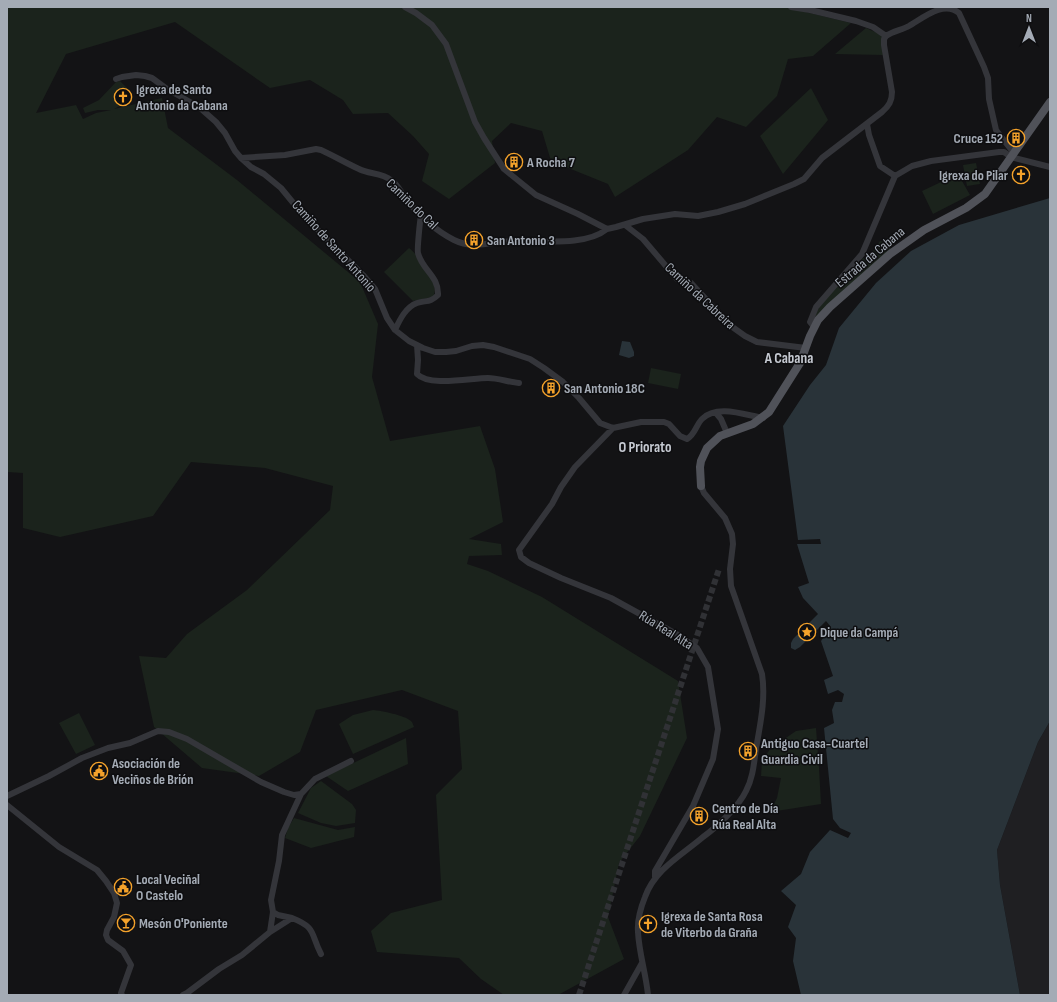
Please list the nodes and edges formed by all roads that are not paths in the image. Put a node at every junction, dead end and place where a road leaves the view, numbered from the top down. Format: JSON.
{"nodes":[{"id":1,"x":405,"y":7,"type":"edge"},
{"id":2,"x":790,"y":7,"type":"edge"},
{"id":3,"x":955,"y":8,"type":"edge"},
{"id":4,"x":886,"y":36,"type":"junction"},
{"id":5,"x":116,"y":80,"type":"dead end"},
{"id":6,"x":1050,"y":102,"type":"edge"},
{"id":7,"x":867,"y":124,"type":"junction"},
{"id":8,"x":1012,"y":155,"type":"junction"},
{"id":9,"x":241,"y":158,"type":"junction"},
{"id":10,"x":1050,"y":167,"type":"edge"},
{"id":11,"x":895,"y":176,"type":"junction"},
{"id":12,"x":422,"y":216,"type":"junction"},
{"id":13,"x":624,"y":225,"type":"junction"},
{"id":14,"x":606,"y":229,"type":"junction"},
{"id":15,"x":814,"y":327,"type":"junction"},
{"id":16,"x":395,"y":330,"type":"junction"},
{"id":17,"x":417,"y":345,"type":"junction"},
{"id":18,"x":806,"y":348,"type":"junction"},
{"id":19,"x":518,"y":383,"type":"dead end"},
{"id":20,"x":716,"y":413,"type":"junction"},
{"id":21,"x":763,"y":418,"type":"junction"},
{"id":22,"x":613,"y":428,"type":"junction"},
{"id":23,"x":727,"y":433,"type":"junction"},
{"id":24,"x":701,"y":486,"type":"joint"},
{"id":25,"x":351,"y":761,"type":"dead end"},
{"id":26,"x":301,"y":794,"type":"junction"},
{"id":27,"x":7,"y":796,"type":"edge"},
{"id":28,"x":7,"y":805,"type":"edge"},
{"id":29,"x":655,"y":877,"type":"junction"},
{"id":30,"x":273,"y":912,"type":"junction"},
{"id":31,"x":292,"y":918,"type":"junction"},
{"id":32,"x":270,"y":932,"type":"junction"},
{"id":33,"x":321,"y":954,"type":"dead end"},
{"id":34,"x":642,"y":963,"type":"junction"},
{"id":35,"x":122,"y":995,"type":"edge"},
{"id":36,"x":183,"y":995,"type":"edge"},
{"id":37,"x":624,"y":995,"type":"edge"},
{"id":38,"x":648,"y":995,"type":"edge"}],
"edges":[{"from":1,"to":14,"type":"street"},
{"from":2,"to":4,"type":"street"},
{"from":3,"to":4,"type":"street"},
{"from":3,"to":8,"type":"street"},
{"from":4,"to":7,"type":"street"},
{"from":5,"to":9,"type":"street","name":"Camiño de Santo Antonio"},
{"from":6,"to":8,"type":"main road","name":"Estrada da Cabana"},
{"from":7,"to":11,"type":"street"},
{"from":7,"to":13,"type":"street"},
{"from":8,"to":10,"type":"street"},
{"from":8,"to":11,"type":"street"},
{"from":8,"to":15,"type":"main road","name":"Estrada da Cabana"},
{"from":9,"to":12,"type":"street","name":"Camiño do Cal"},
{"from":9,"to":16,"type":"street","name":"Camiño de Santo Antonio"},
{"from":11,"to":15,"type":"street"},
{"from":12,"to":14,"type":"street","name":"Camiño do Cal"},
{"from":12,"to":16,"type":"street"},
{"from":13,"to":14,"type":"street"},
{"from":13,"to":18,"type":"street","name":"Camiño da Cabreira"},
{"from":15,"to":18,"type":"main road","name":"Estrada da Cabana"},
{"from":16,"to":17,"type":"street","name":"Camiño de Santo Antonio"},
{"from":17,"to":19,"type":"street"},
{"from":17,"to":22,"type":"street","name":"Camiño de Santo Antonio"},
{"from":18,"to":21,"type":"main road","name":"Estrada da Cabana"},
{"from":20,"to":21,"type":"street"},
{"from":20,"to":22,"type":"street"},
{"from":20,"to":23,"type":"street"},
{"from":21,"to":23,"type":"main road","name":"Estrada da Cabana"},
{"from":22,"to":29,"type":"street","name":"Rúa Real Alta"},
{"from":23,"to":24,"type":"main road","name":"Estrada da Cabana"},
{"from":24,"to":29,"type":"street"},
{"from":25,"to":26,"type":"street"},
{"from":26,"to":27,"type":"street"},
{"from":26,"to":30,"type":"street"},
{"from":28,"to":35,"type":"street"},
{"from":29,"to":34,"type":"street","name":"Rúa Real Alta"},
{"from":30,"to":31,"type":"street"},
{"from":30,"to":32,"type":"street"},
{"from":31,"to":32,"type":"street"},
{"from":31,"to":33,"type":"street"},
{"from":32,"to":36,"type":"street"},
{"from":34,"to":37,"type":"street"},
{"from":34,"to":38,"type":"street","name":"Rúa Real Alta"}]}
